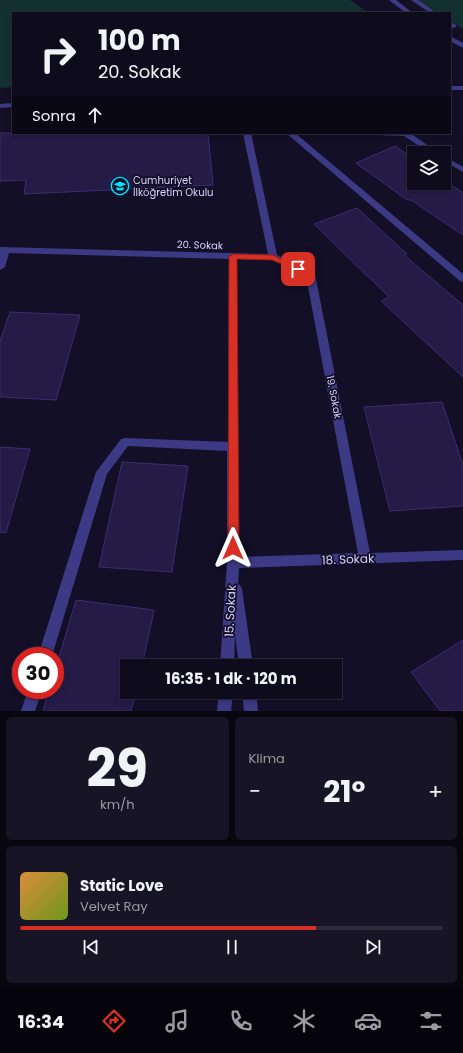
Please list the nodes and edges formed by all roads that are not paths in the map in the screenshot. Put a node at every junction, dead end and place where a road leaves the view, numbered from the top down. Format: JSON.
{"nodes":[{"id":1,"x":392,"y":0,"type":"edge"},
{"id":2,"x":414,"y":0,"type":"edge"},
{"id":3,"x":409,"y":12,"type":"edge"},
{"id":4,"x":432,"y":12,"type":"edge"},
{"id":5,"x":451,"y":39,"type":"edge"},
{"id":6,"x":463,"y":46,"type":"edge"},
{"id":7,"x":451,"y":88,"type":"edge"},
{"id":8,"x":463,"y":88,"type":"edge"},
{"id":9,"x":0,"y":106,"type":"edge"},
{"id":10,"x":12,"y":106,"type":"edge"},
{"id":11,"x":248,"y":134,"type":"edge"},
{"id":12,"x":291,"y":134,"type":"edge"},
{"id":13,"x":406,"y":134,"type":"edge"},
{"id":14,"x":424,"y":146,"type":"edge"},
{"id":15,"x":451,"y":162,"type":"edge"},
{"id":16,"x":463,"y":170,"type":"edge"},
{"id":17,"x":3,"y":250,"type":"edge"},
{"id":18,"x":233,"y":256,"type":"junction"},
{"id":19,"x":273,"y":257,"type":"junction"},
{"id":20,"x":0,"y":267,"type":"edge"},
{"id":21,"x":463,"y":279,"type":"edge"},
{"id":22,"x":233,"y":447,"type":"junction"},
{"id":23,"x":463,"y":555,"type":"edge"},
{"id":24,"x":365,"y":559,"type":"junction"},
{"id":25,"x":233,"y":563,"type":"junction"},
{"id":26,"x":48,"y":647,"type":"edge"},
{"id":27,"x":227,"y":659,"type":"edge"},
{"id":28,"x":245,"y":659,"type":"edge"},
{"id":29,"x":32,"y":699,"type":"edge"},
{"id":30,"x":225,"y":699,"type":"edge"},
{"id":31,"x":250,"y":699,"type":"edge"},
{"id":32,"x":28,"y":711,"type":"edge"},
{"id":33,"x":224,"y":711,"type":"edge"},
{"id":34,"x":251,"y":711,"type":"edge"}],
"edges":[{"from":1,"to":3,"type":"street"},
{"from":2,"to":4,"type":"street"},
{"from":5,"to":6,"type":"street"},
{"from":7,"to":8,"type":"street"},
{"from":9,"to":10,"type":"street"},
{"from":11,"to":19,"type":"street"},
{"from":12,"to":21,"type":"street"},
{"from":13,"to":14,"type":"street"},
{"from":15,"to":16,"type":"street"},
{"from":17,"to":18,"type":"street","name":"20. Sokak"},
{"from":17,"to":20,"type":"street"},
{"from":18,"to":19,"type":"street","name":"20. Sokak"},
{"from":18,"to":22,"type":"street"},
{"from":19,"to":24,"type":"street","name":"19. Sokak"},
{"from":22,"to":25,"type":"street"},
{"from":22,"to":26,"type":"street"},
{"from":23,"to":24,"type":"street","name":"18. Sokak"},
{"from":24,"to":25,"type":"street","name":"18. Sokak"},
{"from":25,"to":27,"type":"street","name":"15. Sokak"},
{"from":25,"to":28,"type":"street","name":"15. Sokak"},
{"from":29,"to":32,"type":"street"},
{"from":30,"to":33,"type":"street"},
{"from":31,"to":34,"type":"street"}]}
